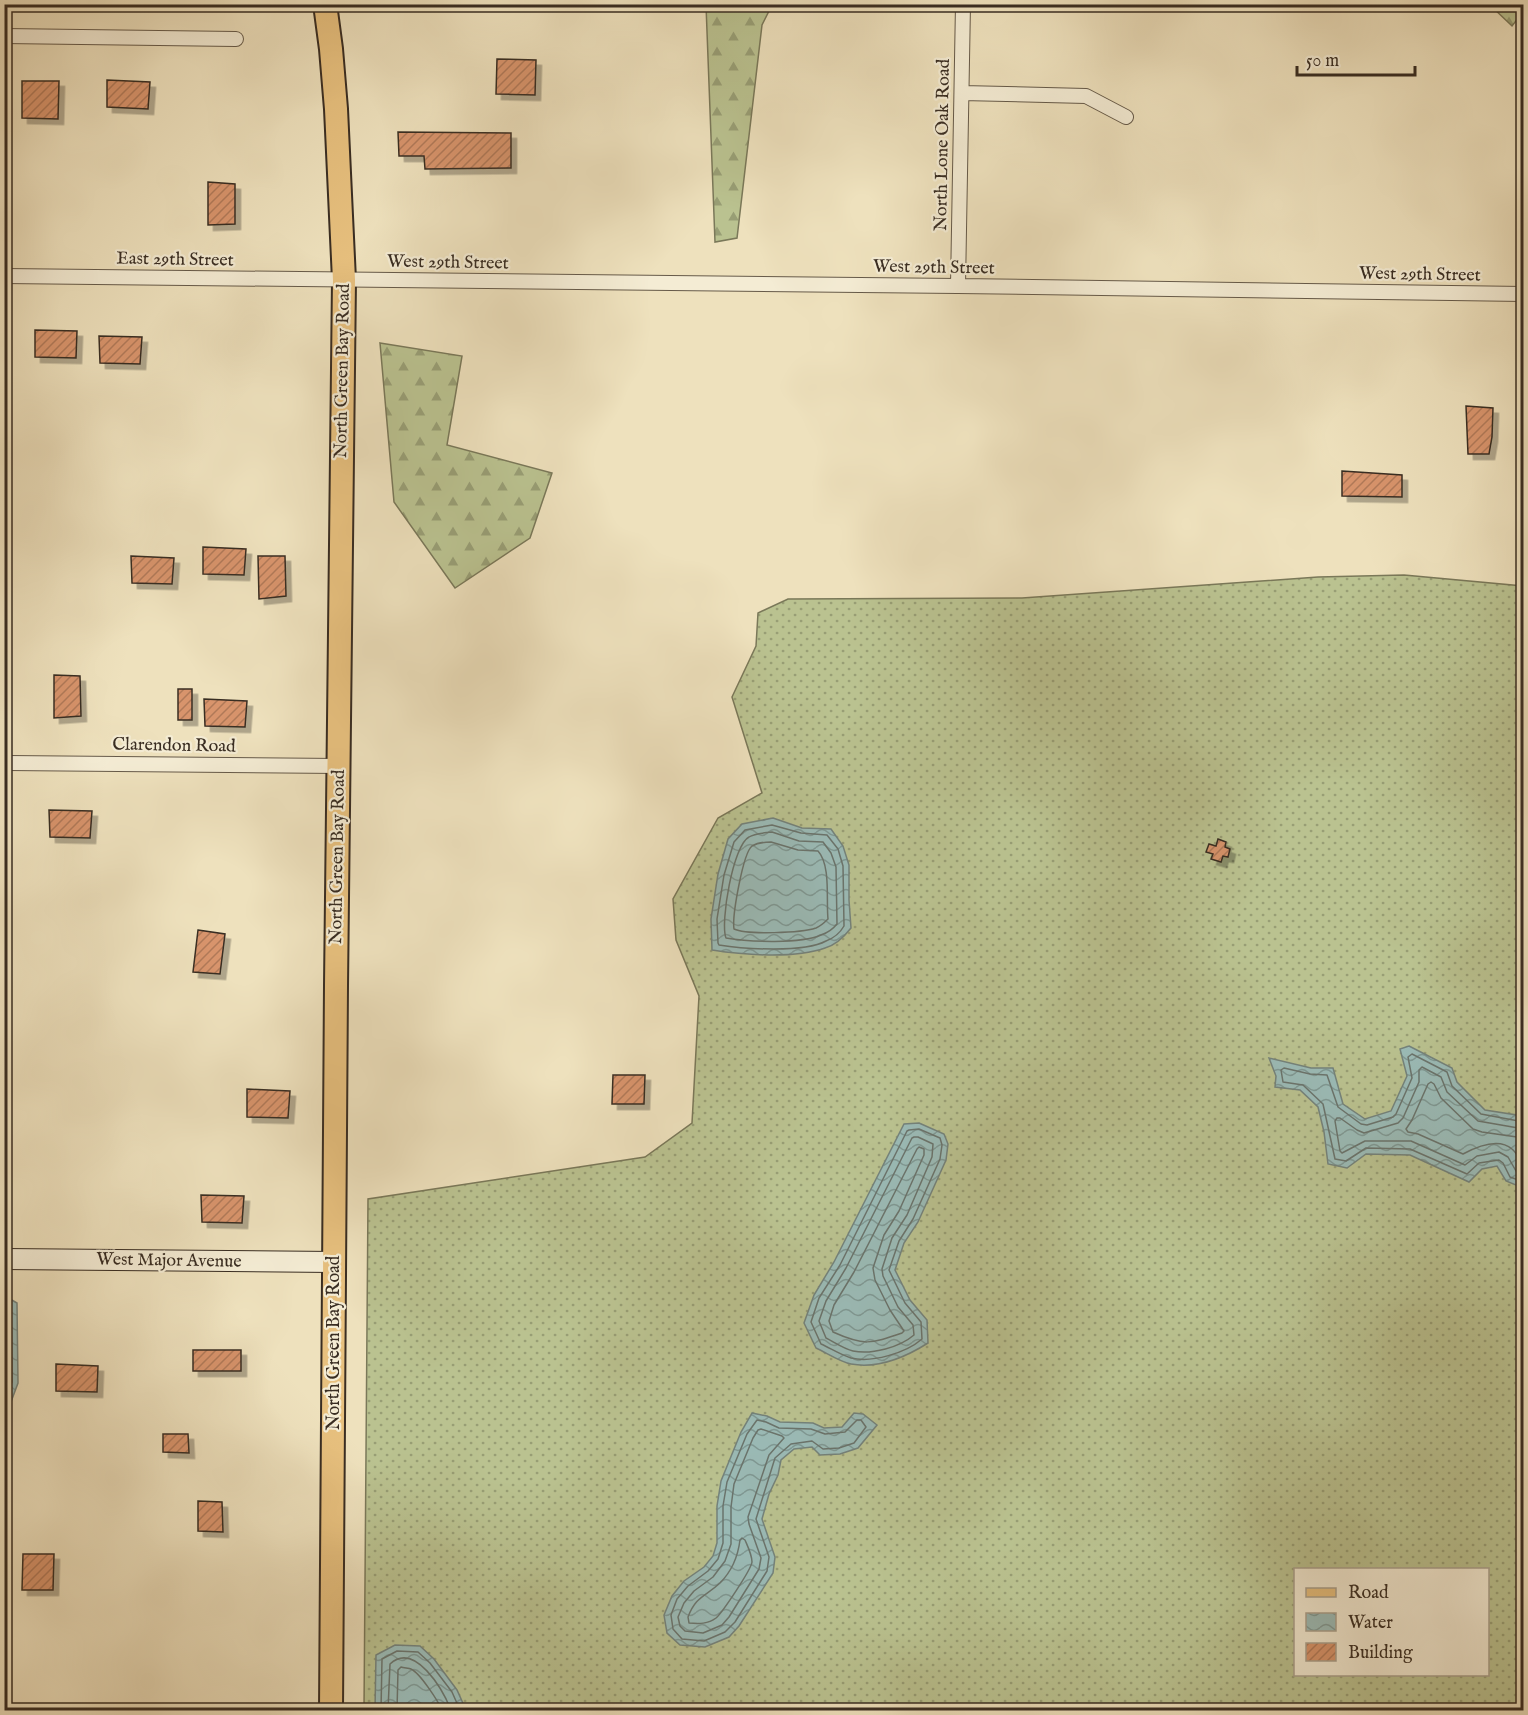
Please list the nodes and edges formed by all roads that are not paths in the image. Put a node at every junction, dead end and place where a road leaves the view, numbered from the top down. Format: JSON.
{"nodes":[{"id":1,"x":324,"y":4,"type":"edge"},
{"id":2,"x":963,"y":4,"type":"edge"},
{"id":3,"x":4,"y":36,"type":"edge"},
{"id":4,"x":236,"y":39,"type":"dead end"},
{"id":5,"x":962,"y":93,"type":"junction"},
{"id":6,"x":1126,"y":117,"type":"dead end"},
{"id":7,"x":4,"y":276,"type":"edge"},
{"id":8,"x":344,"y":280,"type":"junction"},
{"id":9,"x":958,"y":286,"type":"junction"},
{"id":10,"x":1524,"y":294,"type":"edge"},
{"id":11,"x":8,"y":763,"type":"dead end"},
{"id":12,"x":339,"y":766,"type":"junction"},
{"id":13,"x":4,"y":1259,"type":"edge"},
{"id":14,"x":334,"y":1262,"type":"junction"},
{"id":15,"x":331,"y":1710,"type":"edge"}],
"edges":[{"from":1,"to":8,"type":"main road","name":"North Green Bay Road"},
{"from":2,"to":5,"type":"street","name":"North Lone Oak Road"},
{"from":3,"to":4,"type":"street"},
{"from":5,"to":6,"type":"street"},
{"from":5,"to":9,"type":"street","name":"North Lone Oak Road"},
{"from":7,"to":8,"type":"street","name":"East 29th Street"},
{"from":8,"to":9,"type":"street","name":"West 29th Street"},
{"from":8,"to":12,"type":"main road","name":"North Green Bay Road"},
{"from":9,"to":10,"type":"street","name":"West 29th Street"},
{"from":11,"to":12,"type":"street","name":"Clarendon Road"},
{"from":12,"to":14,"type":"main road","name":"North Green Bay Road"},
{"from":13,"to":14,"type":"street","name":"West Major Avenue"},
{"from":14,"to":15,"type":"main road","name":"North Green Bay Road"}]}
